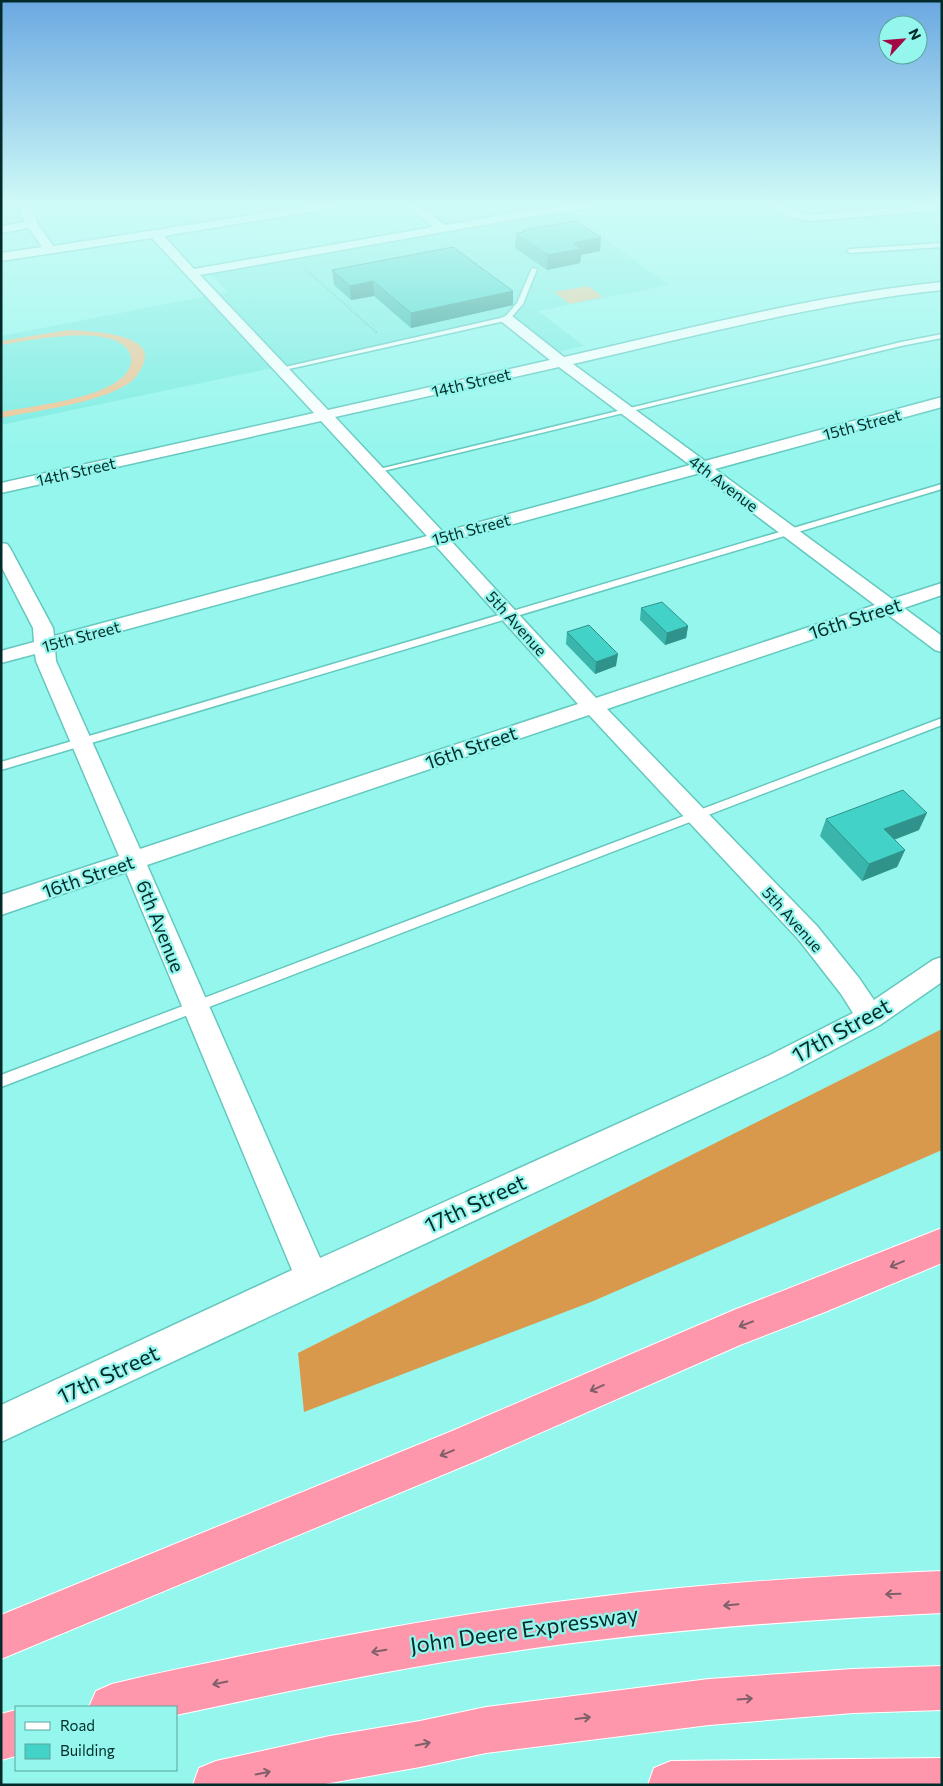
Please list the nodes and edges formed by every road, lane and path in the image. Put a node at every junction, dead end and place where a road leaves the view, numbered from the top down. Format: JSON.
{"nodes":[{"id":1,"x":204,"y":287,"type":"edge"},
{"id":2,"x":326,"y":287,"type":"edge"},
{"id":3,"x":527,"y":287,"type":"edge"},
{"id":4,"x":929,"y":287,"type":"edge"},
{"id":5,"x":507,"y":319,"type":"junction"},
{"id":6,"x":942,"y":336,"type":"edge"},
{"id":7,"x":390,"y":345,"type":"junction"},
{"id":8,"x":562,"y":362,"type":"junction"},
{"id":9,"x":280,"y":369,"type":"junction"},
{"id":10,"x":942,"y":402,"type":"edge"},
{"id":11,"x":628,"y":410,"type":"junction"},
{"id":12,"x":323,"y":415,"type":"junction"},
{"id":13,"x":702,"y":466,"type":"junction"},
{"id":14,"x":375,"y":471,"type":"junction"},
{"id":15,"x":942,"y":486,"type":"edge"},
{"id":16,"x":1,"y":488,"type":"edge"},
{"id":17,"x":789,"y":531,"type":"junction"},
{"id":18,"x":438,"y":538,"type":"junction"},
{"id":19,"x":1,"y":548,"type":"edge"},
{"id":20,"x":942,"y":589,"type":"edge"},
{"id":21,"x":888,"y":607,"type":"junction"},
{"id":22,"x":508,"y":614,"type":"junction"},
{"id":23,"x":45,"y":645,"type":"junction"},
{"id":24,"x":942,"y":646,"type":"edge"},
{"id":25,"x":1,"y":657,"type":"edge"},
{"id":26,"x":592,"y":706,"type":"junction"},
{"id":27,"x":942,"y":721,"type":"edge"},
{"id":28,"x":82,"y":742,"type":"junction"},
{"id":29,"x":1,"y":766,"type":"edge"},
{"id":30,"x":695,"y":815,"type":"junction"},
{"id":31,"x":134,"y":860,"type":"junction"},
{"id":32,"x":1,"y":905,"type":"edge"},
{"id":33,"x":942,"y":968,"type":"edge"},
{"id":34,"x":195,"y":1008,"type":"junction"},
{"id":35,"x":870,"y":1017,"type":"junction"},
{"id":36,"x":1,"y":1081,"type":"edge"},
{"id":37,"x":942,"y":1245,"type":"edge"},
{"id":38,"x":312,"y":1278,"type":"junction"},
{"id":39,"x":1,"y":1424,"type":"edge"},
{"id":40,"x":942,"y":1592,"type":"edge"},
{"id":41,"x":1,"y":1637,"type":"edge"},
{"id":42,"x":942,"y":1688,"type":"edge"},
{"id":43,"x":117,"y":1706,"type":"edge"},
{"id":44,"x":15,"y":1733,"type":"edge"},
{"id":45,"x":1,"y":1737,"type":"edge"},
{"id":46,"x":942,"y":1781,"type":"edge"},
{"id":47,"x":216,"y":1785,"type":"edge"},
{"id":48,"x":671,"y":1785,"type":"edge"}],
"edges":[{"from":1,"to":9,"type":"street","name":"5th Avenue"},
{"from":2,"to":7,"type":"path"},
{"from":3,"to":5,"type":"lane"},
{"from":4,"to":8,"type":"street","name":"14th Street"},
{"from":5,"to":7,"type":"lane"},
{"from":5,"to":8,"type":"street","name":"4th Avenue"},
{"from":6,"to":11,"type":"lane"},
{"from":7,"to":9,"type":"lane"},
{"from":8,"to":11,"type":"street","name":"4th Avenue"},
{"from":8,"to":12,"type":"street","name":"14th Street"},
{"from":9,"to":12,"type":"street","name":"5th Avenue"},
{"from":10,"to":13,"type":"street","name":"15th Street"},
{"from":11,"to":13,"type":"street","name":"4th Avenue"},
{"from":11,"to":14,"type":"lane"},
{"from":12,"to":14,"type":"street","name":"5th Avenue"},
{"from":12,"to":16,"type":"street","name":"14th Street"},
{"from":13,"to":17,"type":"street","name":"4th Avenue"},
{"from":13,"to":18,"type":"street","name":"15th Street"},
{"from":14,"to":18,"type":"street","name":"5th Avenue"},
{"from":15,"to":17,"type":"lane"},
{"from":17,"to":21,"type":"street","name":"4th Avenue"},
{"from":17,"to":22,"type":"lane"},
{"from":18,"to":22,"type":"street","name":"5th Avenue"},
{"from":18,"to":23,"type":"street","name":"15th Street"},
{"from":19,"to":23,"type":"street","name":"6th Avenue"},
{"from":20,"to":21,"type":"street","name":"16th Street"},
{"from":21,"to":24,"type":"street","name":"4th Avenue"},
{"from":21,"to":26,"type":"street","name":"16th Street"},
{"from":22,"to":26,"type":"street","name":"5th Avenue"},
{"from":22,"to":28,"type":"lane"},
{"from":23,"to":25,"type":"street","name":"15th Street"},
{"from":23,"to":28,"type":"street","name":"6th Avenue"},
{"from":26,"to":30,"type":"street","name":"5th Avenue"},
{"from":26,"to":31,"type":"street","name":"16th Street"},
{"from":27,"to":30,"type":"lane"},
{"from":28,"to":29,"type":"lane"},
{"from":28,"to":31,"type":"street","name":"6th Avenue"},
{"from":30,"to":34,"type":"lane"},
{"from":30,"to":35,"type":"street","name":"5th Avenue"},
{"from":31,"to":32,"type":"street","name":"16th Street"},
{"from":31,"to":34,"type":"street","name":"6th Avenue"},
{"from":33,"to":35,"type":"street","name":"17th Street"},
{"from":34,"to":36,"type":"lane"},
{"from":34,"to":38,"type":"street","name":"6th Avenue"},
{"from":35,"to":38,"type":"street","name":"17th Street"},
{"from":37,"to":41,"type":"highway","one_way":true},
{"from":38,"to":39,"type":"street","name":"17th Street"},
{"from":40,"to":43,"type":"highway","name":"John Deere Expressway","one_way":true},
{"from":47,"to":42,"type":"highway","one_way":true},
{"from":44,"to":45,"type":"highway"},
{"from":46,"to":48,"type":"highway"}]}
